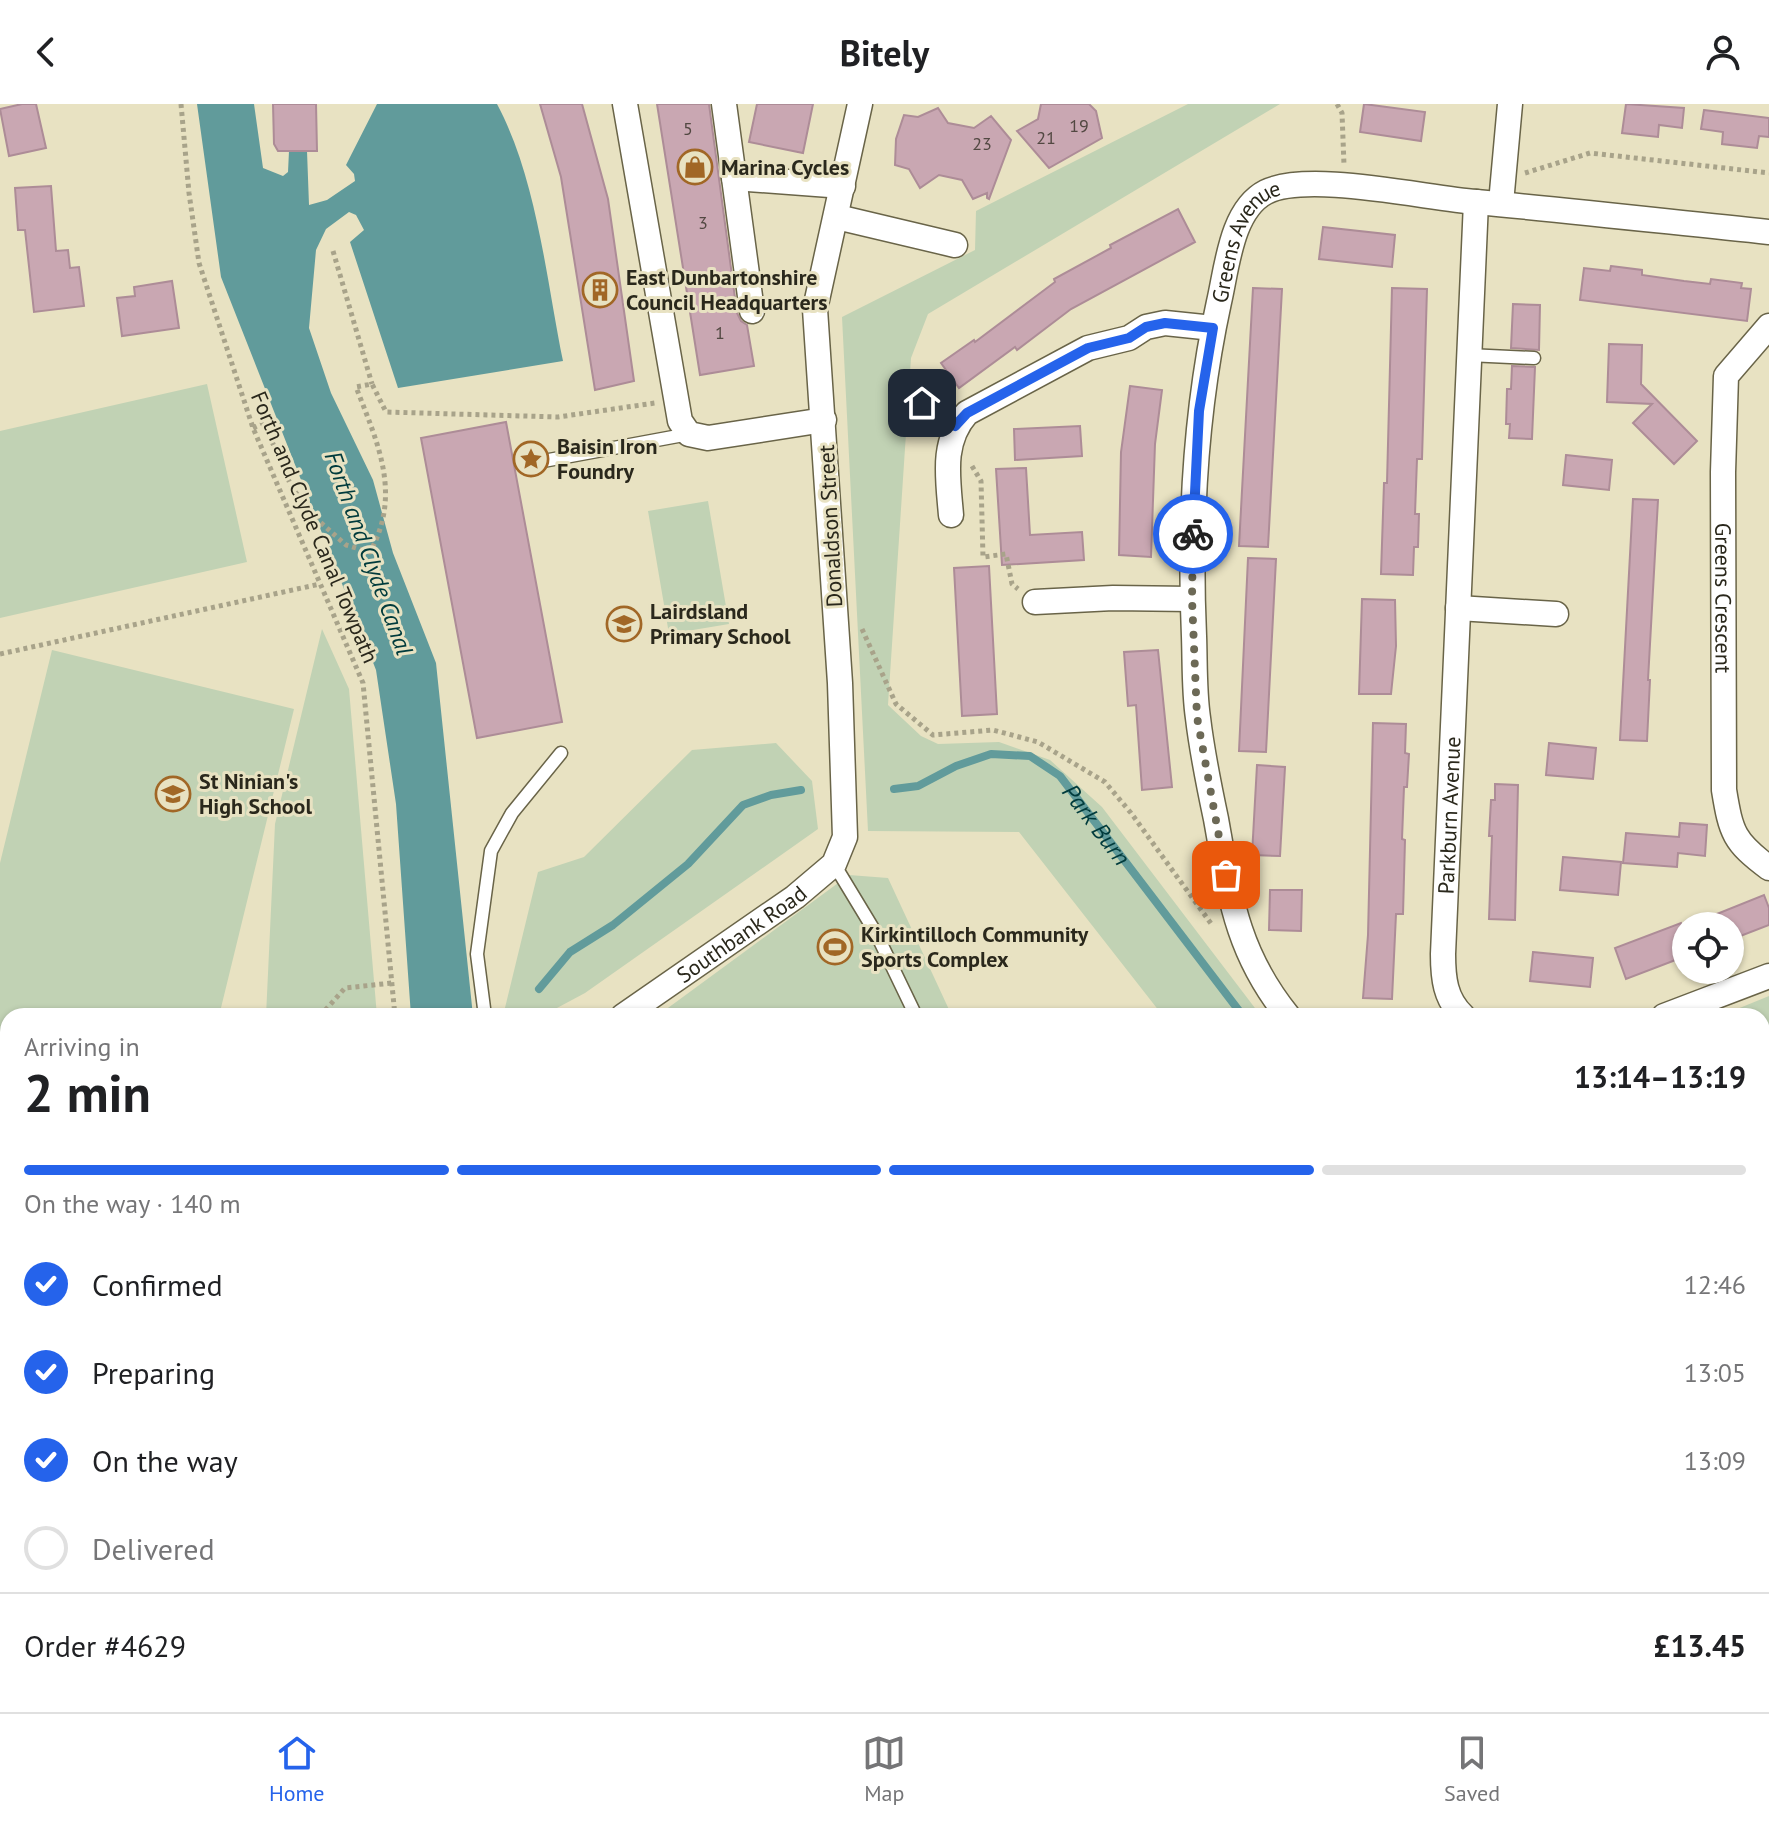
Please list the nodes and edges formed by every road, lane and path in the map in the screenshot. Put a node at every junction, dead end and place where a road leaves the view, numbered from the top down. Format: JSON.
{"nodes":[{"id":1,"x":181,"y":104,"type":"edge"},
{"id":2,"x":625,"y":104,"type":"edge"},
{"id":3,"x":724,"y":104,"type":"edge"},
{"id":4,"x":860,"y":104,"type":"edge"},
{"id":5,"x":1337,"y":104,"type":"edge"},
{"id":6,"x":1510,"y":104,"type":"edge"},
{"id":7,"x":1769,"y":173,"type":"edge"},
{"id":8,"x":734,"y":178,"type":"junction"},
{"id":9,"x":843,"y":186,"type":"junction"},
{"id":10,"x":1345,"y":186,"type":"junction"},
{"id":11,"x":1501,"y":192,"type":"junction"},
{"id":12,"x":1476,"y":202,"type":"junction"},
{"id":13,"x":837,"y":217,"type":"junction"},
{"id":14,"x":1769,"y":232,"type":"edge"},
{"id":15,"x":955,"y":245,"type":"dead end"},
{"id":16,"x":333,"y":251,"type":"dead end"},
{"id":17,"x":752,"y":311,"type":"dead end"},
{"id":18,"x":1769,"y":326,"type":"edge"},
{"id":19,"x":1213,"y":328,"type":"junction"},
{"id":20,"x":1468,"y":355,"type":"junction"},
{"id":21,"x":1534,"y":358,"type":"dead end"},
{"id":22,"x":372,"y":384,"type":"junction"},
{"id":23,"x":676,"y":400,"type":"junction"},
{"id":24,"x":922,"y":403,"type":"dead end"},
{"id":25,"x":824,"y":420,"type":"junction"},
{"id":26,"x":253,"y":428,"type":"junction"},
{"id":27,"x":955,"y":429,"type":"junction"},
{"id":28,"x":689,"y":434,"type":"junction"},
{"id":29,"x":538,"y":462,"type":"dead end"},
{"id":30,"x":951,"y":515,"type":"dead end"},
{"id":31,"x":320,"y":584,"type":"junction"},
{"id":32,"x":1192,"y":599,"type":"junction"},
{"id":33,"x":1035,"y":602,"type":"joint"},
{"id":34,"x":1458,"y":608,"type":"junction"},
{"id":35,"x":1556,"y":614,"type":"dead end"},
{"id":36,"x":857,"y":618,"type":"dead end"},
{"id":37,"x":0,"y":654,"type":"edge"},
{"id":38,"x":561,"y":753,"type":"dead end"},
{"id":39,"x":845,"y":837,"type":"joint"},
{"id":40,"x":834,"y":864,"type":"junction"},
{"id":41,"x":1769,"y":868,"type":"edge"},
{"id":42,"x":1215,"y":929,"type":"dead end"},
{"id":43,"x":1769,"y":976,"type":"edge"},
{"id":44,"x":392,"y":983,"type":"junction"},
{"id":45,"x":327,"y":1008,"type":"edge"},
{"id":46,"x":394,"y":1008,"type":"edge"},
{"id":47,"x":484,"y":1008,"type":"edge"},
{"id":48,"x":641,"y":1008,"type":"edge"},
{"id":49,"x":912,"y":1008,"type":"edge"},
{"id":50,"x":1281,"y":1008,"type":"edge"},
{"id":51,"x":1455,"y":1008,"type":"edge"},
{"id":52,"x":1685,"y":1008,"type":"edge"},
{"id":53,"x":956,"y":1712,"type":"edge"},
{"id":54,"x":963,"y":1712,"type":"edge"}],
"edges":[{"from":1,"to":26,"type":"path","name":"Forth and Clyde Canal Towpath"},
{"from":2,"to":23,"type":"street"},
{"from":3,"to":8,"type":"street"},
{"from":4,"to":9,"type":"street","name":"Donaldson Street"},
{"from":5,"to":10,"type":"path"},
{"from":6,"to":11,"type":"street"},
{"from":7,"to":11,"type":"path"},
{"from":8,"to":9,"type":"street"},
{"from":8,"to":17,"type":"street"},
{"from":9,"to":13,"type":"street","name":"Donaldson Street"},
{"from":10,"to":12,"type":"street","name":"Greens Avenue"},
{"from":10,"to":19,"type":"street","name":"Greens Avenue"},
{"from":11,"to":12,"type":"street","name":"Greens Avenue"},
{"from":11,"to":14,"type":"street","name":"Greens Avenue"},
{"from":12,"to":20,"type":"street","name":"Parkburn Avenue"},
{"from":13,"to":15,"type":"street"},
{"from":13,"to":25,"type":"street","name":"Donaldson Street"},
{"from":16,"to":22,"type":"path"},
{"from":18,"to":41,"type":"street","name":"Greens Crescent"},
{"from":19,"to":27,"type":"street"},
{"from":19,"to":32,"type":"street","name":"Greens Avenue"},
{"from":20,"to":21,"type":"lane"},
{"from":20,"to":34,"type":"street","name":"Parkburn Avenue"},
{"from":22,"to":23,"type":"path"},
{"from":22,"to":26,"type":"path"},
{"from":23,"to":28,"type":"street"},
{"from":24,"to":27,"type":"street"},
{"from":25,"to":28,"type":"street"},
{"from":25,"to":39,"type":"street","name":"Donaldson Street"},
{"from":26,"to":31,"type":"path","name":"Forth and Clyde Canal Towpath"},
{"from":27,"to":30,"type":"street"},
{"from":27,"to":33,"type":"path"},
{"from":28,"to":29,"type":"lane"},
{"from":31,"to":37,"type":"path"},
{"from":31,"to":44,"type":"path","name":"Forth and Clyde Canal Towpath"},
{"from":32,"to":33,"type":"street"},
{"from":32,"to":50,"type":"street","name":"Greens Avenue"},
{"from":34,"to":35,"type":"street"},
{"from":34,"to":51,"type":"street","name":"Parkburn Avenue"},
{"from":36,"to":42,"type":"path"},
{"from":38,"to":47,"type":"lane"},
{"from":39,"to":40,"type":"street","name":"Southbank Road"},
{"from":40,"to":48,"type":"street","name":"Southbank Road"},
{"from":40,"to":49,"type":"lane"},
{"from":43,"to":52,"type":"street"},
{"from":44,"to":45,"type":"path"},
{"from":44,"to":46,"type":"path","name":"Forth and Clyde Canal Towpath"},
{"from":53,"to":54,"type":"lane"}]}
